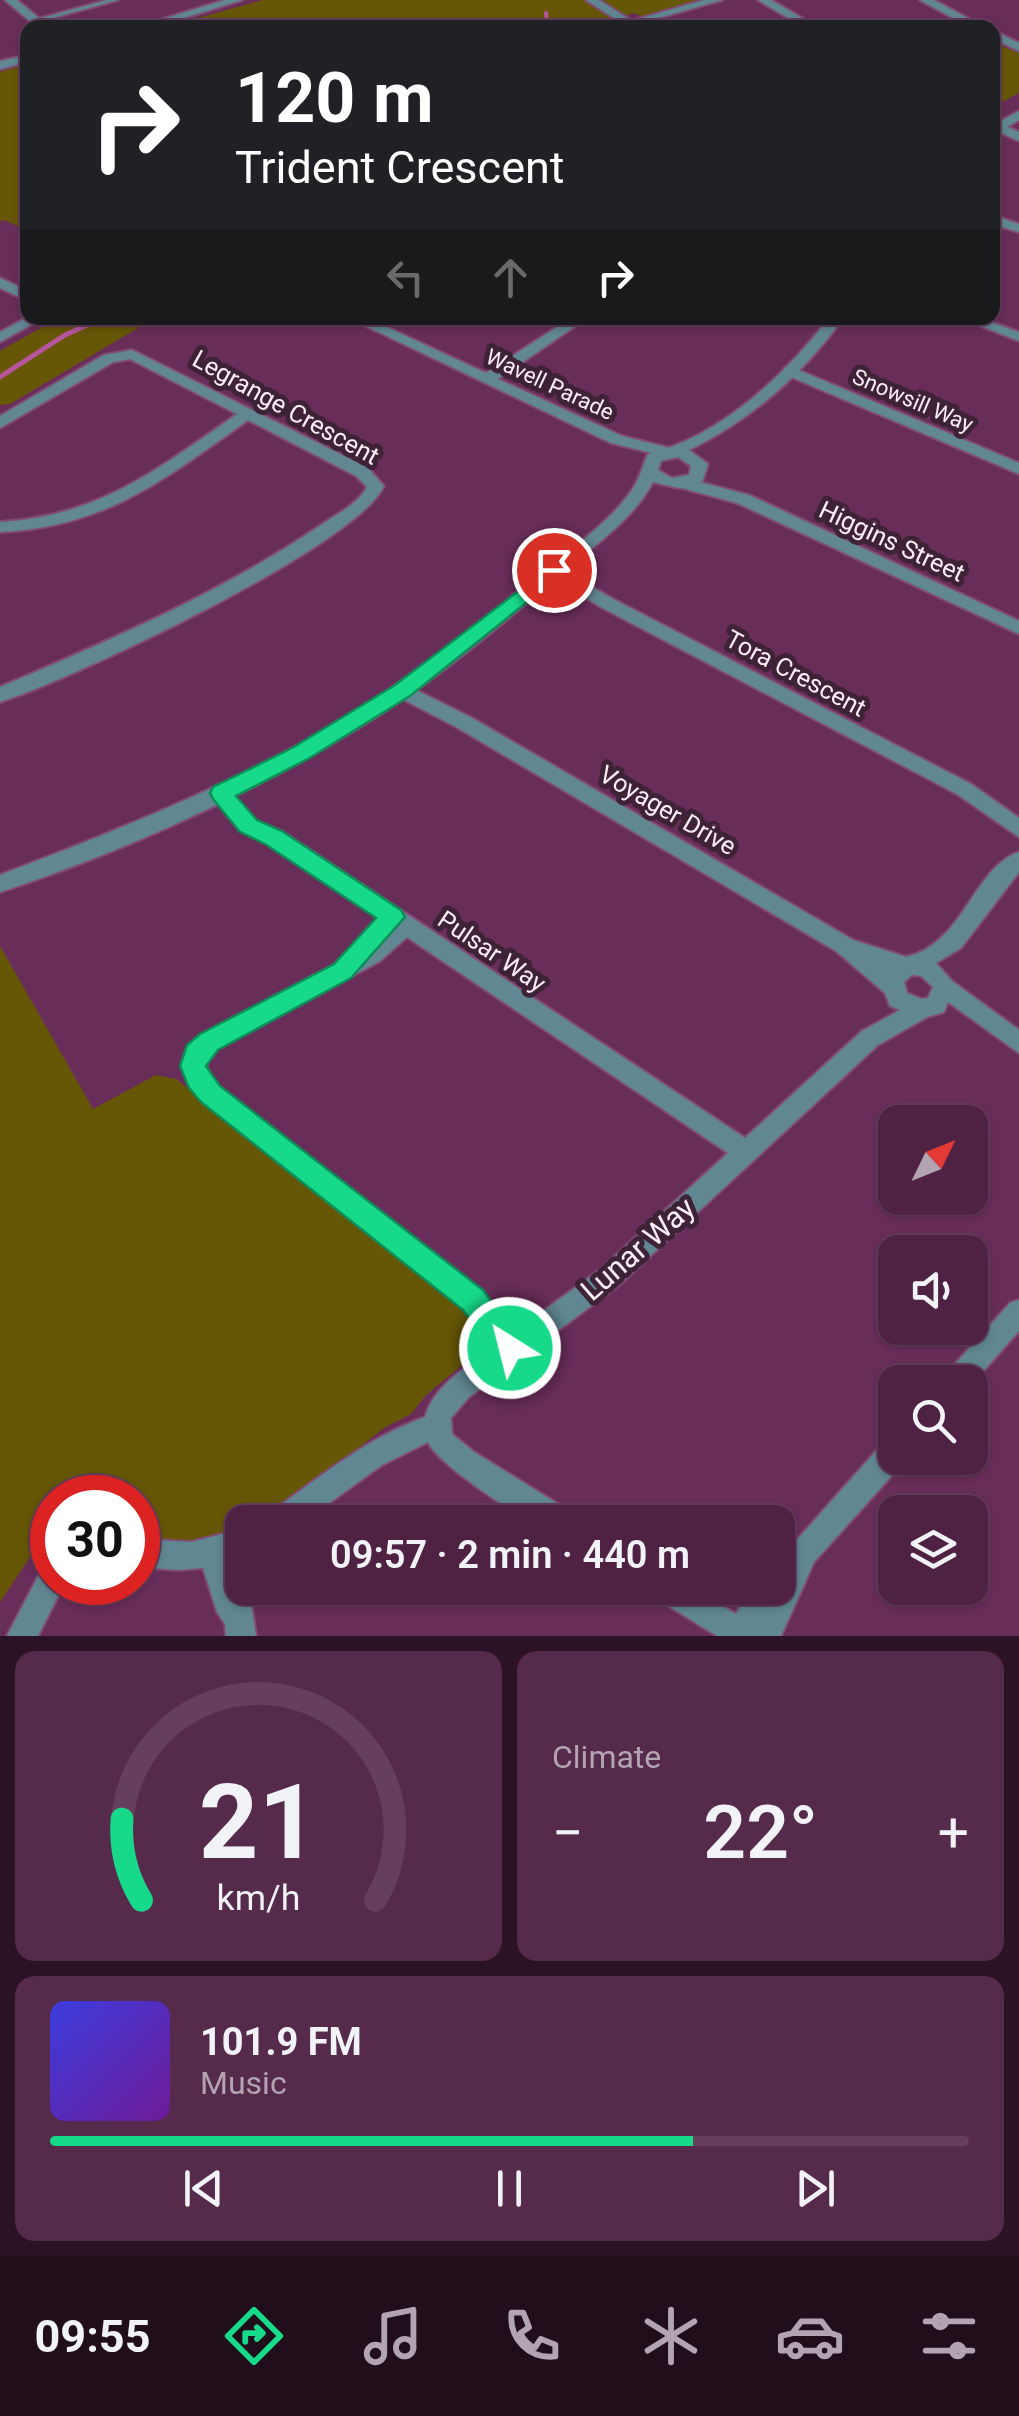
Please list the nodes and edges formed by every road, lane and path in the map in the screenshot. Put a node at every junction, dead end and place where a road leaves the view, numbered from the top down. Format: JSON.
{"nodes":[{"id":1,"x":10,"y":0,"type":"edge"},
{"id":2,"x":115,"y":0,"type":"edge"},
{"id":3,"x":237,"y":0,"type":"edge"},
{"id":4,"x":591,"y":0,"type":"edge"},
{"id":5,"x":716,"y":0,"type":"edge"},
{"id":6,"x":763,"y":0,"type":"edge"},
{"id":7,"x":925,"y":0,"type":"edge"},
{"id":8,"x":960,"y":17,"type":"junction"},
{"id":9,"x":37,"y":20,"type":"edge"},
{"id":10,"x":54,"y":20,"type":"edge"},
{"id":11,"x":166,"y":20,"type":"edge"},
{"id":12,"x":625,"y":20,"type":"edge"},
{"id":13,"x":652,"y":20,"type":"edge"},
{"id":14,"x":799,"y":20,"type":"edge"},
{"id":15,"x":951,"y":20,"type":"edge"},
{"id":16,"x":965,"y":20,"type":"edge"},
{"id":17,"x":23,"y":325,"type":"edge"},
{"id":18,"x":371,"y":325,"type":"edge"},
{"id":19,"x":570,"y":325,"type":"edge"},
{"id":20,"x":831,"y":325,"type":"edge"},
{"id":21,"x":985,"y":325,"type":"edge"},
{"id":22,"x":0,"y":338,"type":"edge"},
{"id":23,"x":1019,"y":338,"type":"edge"},
{"id":24,"x":789,"y":371,"type":"junction"},
{"id":25,"x":492,"y":381,"type":"junction"},
{"id":26,"x":252,"y":415,"type":"junction"},
{"id":27,"x":0,"y":423,"type":"edge"},
{"id":28,"x":719,"y":430,"type":"junction"},
{"id":29,"x":617,"y":440,"type":"junction"},
{"id":30,"x":670,"y":452,"type":"junction"},
{"id":31,"x":700,"y":465,"type":"junction"},
{"id":32,"x":650,"y":469,"type":"junction"},
{"id":33,"x":1019,"y":469,"type":"edge"},
{"id":34,"x":682,"y":483,"type":"junction"},
{"id":35,"x":743,"y":499,"type":"junction"},
{"id":36,"x":630,"y":505,"type":"junction"},
{"id":37,"x":0,"y":527,"type":"edge"},
{"id":38,"x":550,"y":573,"type":"junction"},
{"id":39,"x":1019,"y":628,"type":"edge"},
{"id":40,"x":408,"y":686,"type":"junction"},
{"id":41,"x":0,"y":694,"type":"edge"},
{"id":42,"x":964,"y":789,"type":"junction"},
{"id":43,"x":227,"y":790,"type":"junction"},
{"id":44,"x":1019,"y":815,"type":"edge"},
{"id":45,"x":1019,"y":829,"type":"edge"},
{"id":46,"x":1019,"y":842,"type":"edge"},
{"id":47,"x":1012,"y":866,"type":"edge"},
{"id":48,"x":0,"y":884,"type":"edge"},
{"id":49,"x":399,"y":921,"type":"junction"},
{"id":50,"x":953,"y":942,"type":"junction"},
{"id":51,"x":844,"y":946,"type":"junction"},
{"id":52,"x":910,"y":966,"type":"junction"},
{"id":53,"x":943,"y":984,"type":"junction"},
{"id":54,"x":893,"y":990,"type":"junction"},
{"id":55,"x":925,"y":1008,"type":"junction"},
{"id":56,"x":995,"y":1029,"type":"junction"},
{"id":57,"x":870,"y":1038,"type":"junction"},
{"id":58,"x":1019,"y":1043,"type":"edge"},
{"id":59,"x":739,"y":1158,"type":"junction"},
{"id":60,"x":1015,"y":1324,"type":"edge"},
{"id":61,"x":510,"y":1348,"type":"junction"},
{"id":62,"x":973,"y":1365,"type":"edge"},
{"id":63,"x":436,"y":1426,"type":"junction"},
{"id":64,"x":878,"y":1470,"type":"edge"},
{"id":65,"x":303,"y":1505,"type":"edge"},
{"id":66,"x":534,"y":1505,"type":"edge"},
{"id":67,"x":225,"y":1550,"type":"edge"},
{"id":68,"x":805,"y":1552,"type":"junction"},
{"id":69,"x":160,"y":1556,"type":"edge"},
{"id":70,"x":795,"y":1560,"type":"edge"},
{"id":71,"x":225,"y":1572,"type":"edge"},
{"id":72,"x":225,"y":1597,"type":"edge"},
{"id":73,"x":38,"y":1605,"type":"edge"},
{"id":74,"x":228,"y":1605,"type":"edge"},
{"id":75,"x":696,"y":1605,"type":"edge"},
{"id":76,"x":760,"y":1605,"type":"edge"},
{"id":77,"x":240,"y":1634,"type":"edge"},
{"id":78,"x":750,"y":1635,"type":"edge"},
{"id":79,"x":22,"y":1636,"type":"edge"}],
"edges":[{"from":1,"to":9,"type":"street"},
{"from":2,"to":10,"type":"lane"},
{"from":3,"to":11,"type":"street"},
{"from":4,"to":12,"type":"street"},
{"from":5,"to":13,"type":"street"},
{"from":6,"to":14,"type":"street"},
{"from":7,"to":8,"type":"street"},
{"from":8,"to":15,"type":"lane"},
{"from":8,"to":16,"type":"street"},
{"from":17,"to":22,"type":"street"},
{"from":18,"to":25,"type":"street","name":"Wavell Parade"},
{"from":19,"to":25,"type":"street"},
{"from":20,"to":24,"type":"street"},
{"from":21,"to":23,"type":"street"},
{"from":24,"to":28,"type":"street"},
{"from":24,"to":33,"type":"street","name":"Snowsill Way"},
{"from":25,"to":29,"type":"street","name":"Wavell Parade"},
{"from":26,"to":27,"type":"street","name":"Legrange Crescent"},
{"from":26,"to":37,"type":"street"},
{"from":26,"to":41,"type":"street","name":"Legrange Crescent"},
{"from":28,"to":30,"type":"street"},
{"from":28,"to":31,"type":"street"},
{"from":29,"to":30,"type":"street","name":"Wavell Parade"},
{"from":29,"to":32,"type":"street","name":"Wavell Parade"},
{"from":30,"to":31,"type":"street"},
{"from":30,"to":32,"type":"street"},
{"from":31,"to":34,"type":"street"},
{"from":31,"to":35,"type":"street","name":"Higgins Street"},
{"from":32,"to":34,"type":"street"},
{"from":32,"to":36,"type":"street"},
{"from":34,"to":35,"type":"street","name":"Higgins Street"},
{"from":34,"to":36,"type":"street"},
{"from":35,"to":39,"type":"street","name":"Higgins Street"},
{"from":36,"to":38,"type":"street"},
{"from":38,"to":40,"type":"street"},
{"from":38,"to":42,"type":"street","name":"Tora Crescent"},
{"from":40,"to":43,"type":"street"},
{"from":40,"to":51,"type":"street","name":"Voyager Drive"},
{"from":42,"to":44,"type":"street","name":"Tora Crescent"},
{"from":42,"to":45,"type":"street","name":"Tora Crescent"},
{"from":43,"to":48,"type":"street"},
{"from":43,"to":49,"type":"street","name":"Pulsar Way"},
{"from":46,"to":47,"type":"street"},
{"from":47,"to":50,"type":"street"},
{"from":49,"to":59,"type":"street","name":"Pulsar Way"},
{"from":49,"to":61,"type":"street"},
{"from":50,"to":52,"type":"street"},
{"from":50,"to":53,"type":"street"},
{"from":51,"to":52,"type":"street","name":"Voyager Drive"},
{"from":51,"to":54,"type":"street","name":"Voyager Drive"},
{"from":52,"to":53,"type":"street"},
{"from":52,"to":54,"type":"street"},
{"from":53,"to":55,"type":"street"},
{"from":53,"to":56,"type":"street"},
{"from":54,"to":55,"type":"street"},
{"from":54,"to":57,"type":"street","name":"Lunar Way"},
{"from":55,"to":56,"type":"street"},
{"from":55,"to":57,"type":"street","name":"Lunar Way"},
{"from":56,"to":58,"type":"street"},
{"from":57,"to":59,"type":"street","name":"Lunar Way"},
{"from":59,"to":61,"type":"street","name":"Lunar Way"},
{"from":60,"to":62,"type":"street"},
{"from":61,"to":63,"type":"street","name":"Lunar Way"},
{"from":63,"to":65,"type":"street"},
{"from":63,"to":66,"type":"street"},
{"from":64,"to":68,"type":"street"},
{"from":67,"to":69,"type":"street"},
{"from":68,"to":70,"type":"street"},
{"from":68,"to":78,"type":"street"},
{"from":71,"to":72,"type":"street"},
{"from":73,"to":79,"type":"street"},
{"from":74,"to":77,"type":"street"},
{"from":75,"to":78,"type":"street"},
{"from":76,"to":78,"type":"street"}]}
